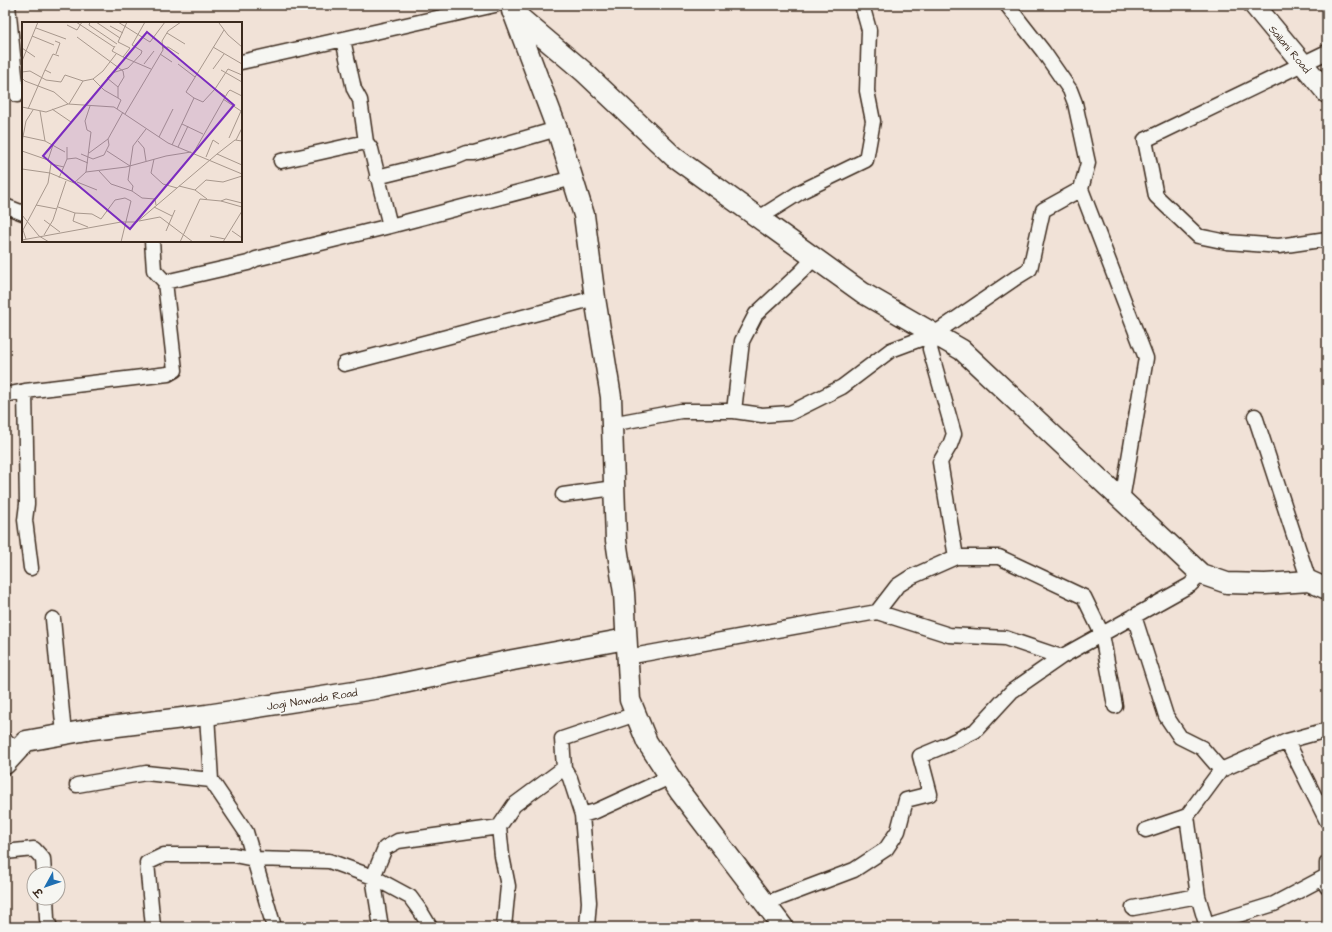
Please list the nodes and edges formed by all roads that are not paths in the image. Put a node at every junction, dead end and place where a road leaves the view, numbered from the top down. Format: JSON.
{"nodes":[{"id":1,"x":8,"y":5,"type":"edge"},
{"id":2,"x":862,"y":5,"type":"edge"},
{"id":3,"x":1007,"y":5,"type":"edge"},
{"id":4,"x":1254,"y":5,"type":"edge"},
{"id":5,"x":506,"y":7,"type":"edge"},
{"id":6,"x":343,"y":40,"type":"junction"},
{"id":7,"x":1327,"y":52,"type":"edge"},
{"id":8,"x":242,"y":62,"type":"edge"},
{"id":9,"x":1302,"y":63,"type":"junction"},
{"id":10,"x":1327,"y":92,"type":"edge"},
{"id":11,"x":15,"y":96,"type":"edge"},
{"id":12,"x":557,"y":129,"type":"junction"},
{"id":13,"x":366,"y":142,"type":"junction"},
{"id":14,"x":281,"y":161,"type":"dead end"},
{"id":15,"x":377,"y":177,"type":"junction"},
{"id":16,"x":573,"y":178,"type":"junction"},
{"id":17,"x":1081,"y":189,"type":"junction"},
{"id":18,"x":5,"y":206,"type":"edge"},
{"id":19,"x":22,"y":213,"type":"edge"},
{"id":20,"x":759,"y":218,"type":"junction"},
{"id":21,"x":390,"y":226,"type":"junction"},
{"id":22,"x":1327,"y":239,"type":"edge"},
{"id":23,"x":152,"y":242,"type":"edge"},
{"id":24,"x":814,"y":258,"type":"junction"},
{"id":25,"x":165,"y":282,"type":"junction"},
{"id":26,"x":595,"y":298,"type":"junction"},
{"id":27,"x":934,"y":334,"type":"junction"},
{"id":28,"x":344,"y":364,"type":"dead end"},
{"id":29,"x":25,"y":391,"type":"junction"},
{"id":30,"x":5,"y":395,"type":"edge"},
{"id":31,"x":734,"y":411,"type":"junction"},
{"id":32,"x":1255,"y":416,"type":"dead end"},
{"id":33,"x":611,"y":424,"type":"junction"},
{"id":34,"x":614,"y":488,"type":"junction"},
{"id":35,"x":564,"y":495,"type":"dead end"},
{"id":36,"x":1122,"y":500,"type":"junction"},
{"id":37,"x":956,"y":557,"type":"junction"},
{"id":38,"x":31,"y":568,"type":"dead end"},
{"id":39,"x":1200,"y":574,"type":"junction"},
{"id":40,"x":1309,"y":581,"type":"junction"},
{"id":41,"x":1327,"y":589,"type":"edge"},
{"id":42,"x":877,"y":612,"type":"junction"},
{"id":43,"x":1134,"y":616,"type":"junction"},
{"id":44,"x":53,"y":619,"type":"dead end"},
{"id":45,"x":1102,"y":634,"type":"junction"},
{"id":46,"x":627,"y":648,"type":"junction"},
{"id":47,"x":1061,"y":656,"type":"junction"},
{"id":48,"x":1115,"y":706,"type":"dead end"},
{"id":49,"x":636,"y":714,"type":"junction"},
{"id":50,"x":207,"y":715,"type":"junction"},
{"id":51,"x":1327,"y":730,"type":"edge"},
{"id":52,"x":64,"y":734,"type":"junction"},
{"id":53,"x":1287,"y":741,"type":"junction"},
{"id":54,"x":9,"y":752,"type":"edge"},
{"id":55,"x":564,"y":768,"type":"junction"},
{"id":56,"x":1221,"y":770,"type":"junction"},
{"id":57,"x":670,"y":777,"type":"junction"},
{"id":58,"x":211,"y":780,"type":"junction"},
{"id":59,"x":78,"y":785,"type":"dead end"},
{"id":60,"x":582,"y":815,"type":"junction"},
{"id":61,"x":1187,"y":816,"type":"junction"},
{"id":62,"x":1327,"y":821,"type":"edge"},
{"id":63,"x":499,"y":827,"type":"junction"},
{"id":64,"x":1146,"y":830,"type":"dead end"},
{"id":65,"x":5,"y":852,"type":"edge"},
{"id":66,"x":254,"y":859,"type":"junction"},
{"id":67,"x":1327,"y":863,"type":"edge"},
{"id":68,"x":43,"y":866,"type":"edge"},
{"id":69,"x":373,"y":877,"type":"junction"},
{"id":70,"x":1326,"y":878,"type":"edge"},
{"id":71,"x":1198,"y":896,"type":"junction"},
{"id":72,"x":764,"y":904,"type":"junction"},
{"id":73,"x":46,"y":906,"type":"edge"},
{"id":74,"x":1133,"y":908,"type":"dead end"},
{"id":75,"x":1207,"y":926,"type":"edge"},
{"id":76,"x":50,"y":927,"type":"edge"},
{"id":77,"x":153,"y":927,"type":"edge"},
{"id":78,"x":274,"y":927,"type":"edge"},
{"id":79,"x":381,"y":927,"type":"edge"},
{"id":80,"x":430,"y":927,"type":"edge"},
{"id":81,"x":504,"y":927,"type":"edge"},
{"id":82,"x":586,"y":927,"type":"edge"},
{"id":83,"x":782,"y":927,"type":"edge"}],
"edges":[{"from":1,"to":11,"type":"street"},
{"from":2,"to":20,"type":"street"},
{"from":3,"to":17,"type":"street"},
{"from":4,"to":9,"type":"street","name":"Sailani Road"},
{"from":5,"to":6,"type":"street"},
{"from":5,"to":12,"type":"street"},
{"from":5,"to":20,"type":"street"},
{"from":6,"to":8,"type":"street"},
{"from":6,"to":13,"type":"street"},
{"from":7,"to":9,"type":"street"},
{"from":9,"to":10,"type":"street","name":"Sailani Road"},
{"from":9,"to":22,"type":"street"},
{"from":12,"to":15,"type":"street"},
{"from":12,"to":16,"type":"street"},
{"from":13,"to":14,"type":"street"},
{"from":13,"to":15,"type":"street"},
{"from":15,"to":21,"type":"street"},
{"from":16,"to":21,"type":"street"},
{"from":16,"to":26,"type":"street"},
{"from":17,"to":27,"type":"street"},
{"from":17,"to":36,"type":"street"},
{"from":18,"to":19,"type":"street"},
{"from":20,"to":24,"type":"street"},
{"from":21,"to":25,"type":"street"},
{"from":23,"to":25,"type":"street"},
{"from":24,"to":27,"type":"street"},
{"from":24,"to":31,"type":"street"},
{"from":25,"to":29,"type":"street"},
{"from":26,"to":28,"type":"street"},
{"from":26,"to":33,"type":"street"},
{"from":27,"to":31,"type":"street"},
{"from":27,"to":36,"type":"street"},
{"from":27,"to":37,"type":"street"},
{"from":29,"to":30,"type":"street"},
{"from":29,"to":38,"type":"street"},
{"from":31,"to":33,"type":"street"},
{"from":32,"to":40,"type":"street"},
{"from":33,"to":34,"type":"street"},
{"from":34,"to":35,"type":"street"},
{"from":34,"to":46,"type":"street"},
{"from":36,"to":39,"type":"street"},
{"from":37,"to":42,"type":"street"},
{"from":37,"to":45,"type":"street"},
{"from":39,"to":40,"type":"street"},
{"from":39,"to":43,"type":"street"},
{"from":40,"to":41,"type":"street"},
{"from":42,"to":46,"type":"street"},
{"from":42,"to":47,"type":"street"},
{"from":43,"to":45,"type":"street"},
{"from":43,"to":56,"type":"street"},
{"from":44,"to":52,"type":"street"},
{"from":45,"to":47,"type":"street"},
{"from":45,"to":48,"type":"street"},
{"from":46,"to":49,"type":"street"},
{"from":46,"to":50,"type":"street","name":"Jogi Nawada Road"},
{"from":47,"to":72,"type":"street"},
{"from":49,"to":55,"type":"street"},
{"from":49,"to":57,"type":"street"},
{"from":50,"to":52,"type":"street","name":"Jogi Nawada Road"},
{"from":50,"to":58,"type":"street"},
{"from":51,"to":53,"type":"street"},
{"from":52,"to":54,"type":"street","name":"Jogi Nawada Road"},
{"from":53,"to":56,"type":"street"},
{"from":53,"to":62,"type":"street"},
{"from":55,"to":60,"type":"street"},
{"from":55,"to":63,"type":"street"},
{"from":56,"to":61,"type":"street"},
{"from":57,"to":60,"type":"street"},
{"from":57,"to":72,"type":"street"},
{"from":58,"to":59,"type":"street"},
{"from":58,"to":66,"type":"street"},
{"from":60,"to":82,"type":"street"},
{"from":61,"to":64,"type":"street"},
{"from":61,"to":71,"type":"street"},
{"from":63,"to":69,"type":"street"},
{"from":63,"to":81,"type":"street"},
{"from":65,"to":68,"type":"street"},
{"from":66,"to":69,"type":"street"},
{"from":66,"to":77,"type":"street"},
{"from":66,"to":78,"type":"street"},
{"from":67,"to":70,"type":"street"},
{"from":69,"to":79,"type":"street"},
{"from":69,"to":80,"type":"street"},
{"from":70,"to":75,"type":"street"},
{"from":71,"to":74,"type":"street"},
{"from":71,"to":75,"type":"street"},
{"from":72,"to":83,"type":"street"},
{"from":73,"to":76,"type":"street"}]}
